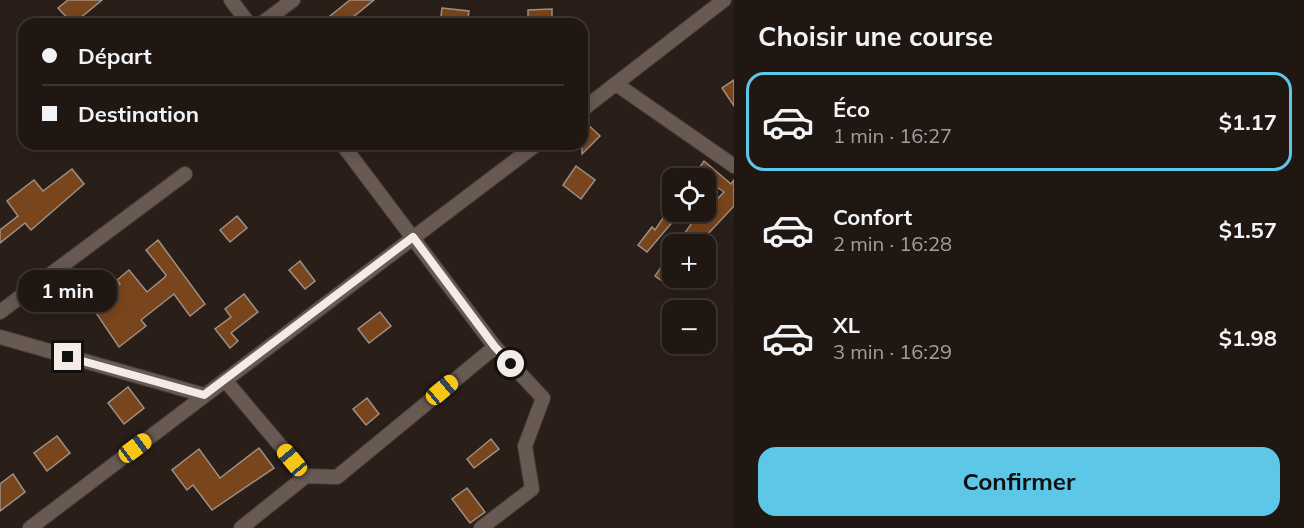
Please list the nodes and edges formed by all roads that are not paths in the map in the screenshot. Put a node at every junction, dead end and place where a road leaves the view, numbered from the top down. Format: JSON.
{"nodes":[{"id":1,"x":231,"y":0,"type":"edge"},
{"id":2,"x":293,"y":0,"type":"edge"},
{"id":3,"x":724,"y":0,"type":"edge"},
{"id":4,"x":244,"y":18,"type":"edge"},
{"id":5,"x":269,"y":18,"type":"edge"},
{"id":6,"x":616,"y":84,"type":"junction"},
{"id":7,"x":588,"y":105,"type":"edge"},
{"id":8,"x":347,"y":150,"type":"edge"},
{"id":9,"x":529,"y":150,"type":"edge"},
{"id":10,"x":734,"y":166,"type":"edge"},
{"id":11,"x":185,"y":174,"type":"dead end"},
{"id":12,"x":413,"y":237,"type":"junction"},
{"id":13,"x":0,"y":312,"type":"edge"},
{"id":14,"x":0,"y":337,"type":"edge"},
{"id":15,"x":495,"y":347,"type":"junction"},
{"id":16,"x":225,"y":380,"type":"junction"},
{"id":17,"x":204,"y":395,"type":"junction"},
{"id":18,"x":306,"y":476,"type":"junction"},
{"id":19,"x":30,"y":528,"type":"edge"},
{"id":20,"x":241,"y":528,"type":"edge"},
{"id":21,"x":481,"y":528,"type":"edge"}],
"edges":[{"from":1,"to":4,"type":"street"},
{"from":2,"to":5,"type":"street"},
{"from":3,"to":6,"type":"street"},
{"from":6,"to":7,"type":"street"},
{"from":6,"to":10,"type":"street"},
{"from":8,"to":12,"type":"street"},
{"from":9,"to":12,"type":"street"},
{"from":11,"to":13,"type":"street"},
{"from":12,"to":15,"type":"street"},
{"from":12,"to":16,"type":"street"},
{"from":14,"to":17,"type":"street"},
{"from":15,"to":18,"type":"street"},
{"from":15,"to":21,"type":"street"},
{"from":16,"to":17,"type":"street"},
{"from":16,"to":18,"type":"street"},
{"from":17,"to":19,"type":"street"},
{"from":18,"to":20,"type":"street"}]}
